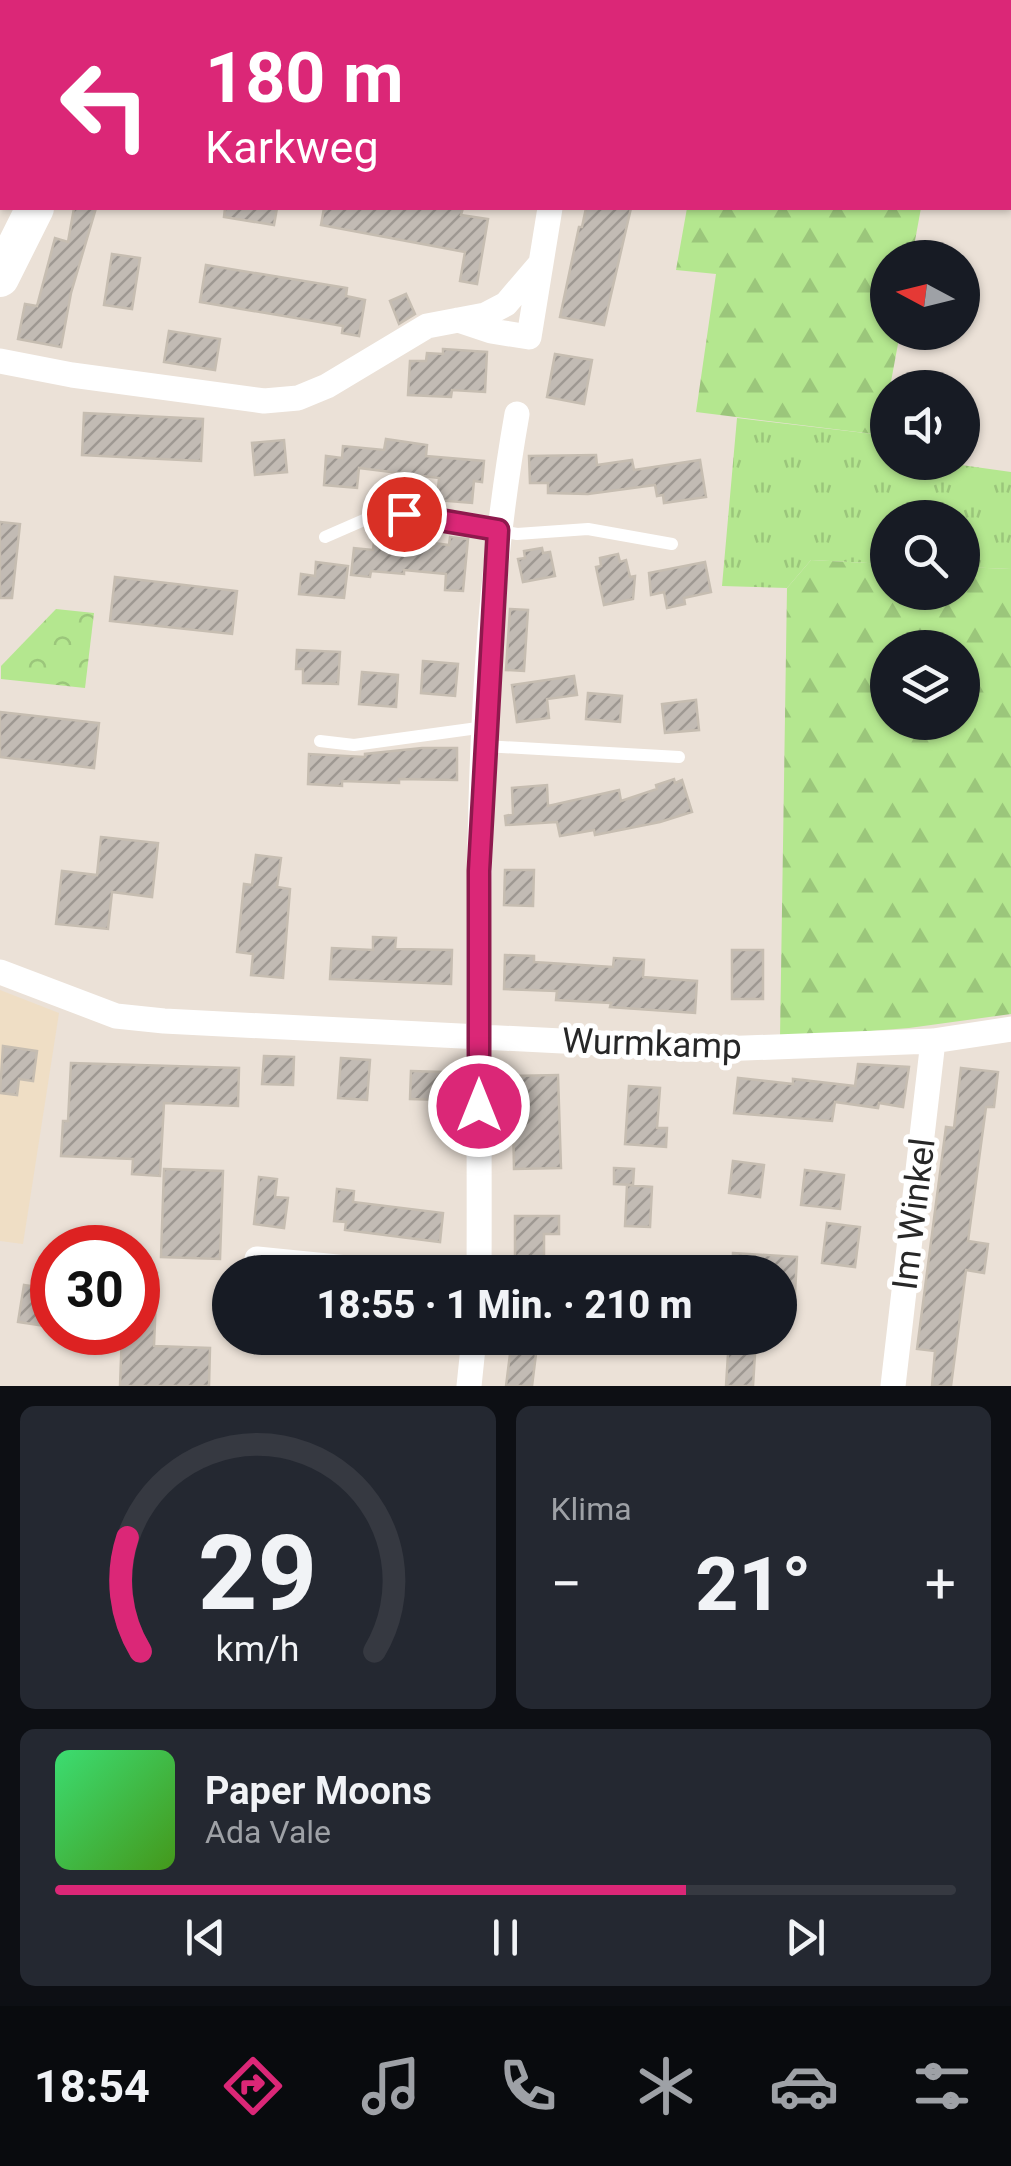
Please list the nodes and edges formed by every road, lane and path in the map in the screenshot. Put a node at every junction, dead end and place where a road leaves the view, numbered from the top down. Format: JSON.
{"nodes":[{"id":1,"x":34,"y":210,"type":"edge"},
{"id":2,"x":550,"y":210,"type":"edge"},
{"id":3,"x":541,"y":262,"type":"junction"},
{"id":4,"x":0,"y":278,"type":"edge"},
{"id":5,"x":457,"y":319,"type":"junction"},
{"id":6,"x":0,"y":360,"type":"edge"},
{"id":7,"x":516,"y":414,"type":"dead end"},
{"id":8,"x":498,"y":530,"type":"junction"},
{"id":9,"x":325,"y":537,"type":"dead end"},
{"id":10,"x":672,"y":544,"type":"dead end"},
{"id":11,"x":485,"y":737,"type":"junction"},
{"id":12,"x":320,"y":741,"type":"dead end"},
{"id":13,"x":679,"y":758,"type":"dead end"},
{"id":14,"x":0,"y":972,"type":"edge"},
{"id":15,"x":1011,"y":1029,"type":"edge"},
{"id":16,"x":478,"y":1035,"type":"junction"},
{"id":17,"x":933,"y":1041,"type":"junction"},
{"id":18,"x":479,"y":1255,"type":"edge"},
{"id":19,"x":473,"y":1355,"type":"edge"},
{"id":20,"x":470,"y":1386,"type":"edge"},
{"id":21,"x":894,"y":1386,"type":"edge"}],
"edges":[{"from":1,"to":4,"type":"main road"},
{"from":2,"to":3,"type":"street"},
{"from":3,"to":5,"type":"street"},
{"from":3,"to":5,"type":"street"},
{"from":5,"to":6,"type":"street"},
{"from":7,"to":8,"type":"street"},
{"from":8,"to":9,"type":"lane"},
{"from":8,"to":10,"type":"lane"},
{"from":8,"to":11,"type":"street"},
{"from":11,"to":12,"type":"lane"},
{"from":11,"to":13,"type":"lane"},
{"from":11,"to":16,"type":"street"},
{"from":14,"to":16,"type":"street","name":"Wurmkamp"},
{"from":15,"to":17,"type":"street","name":"Wurmkamp"},
{"from":16,"to":17,"type":"street","name":"Wurmkamp"},
{"from":16,"to":18,"type":"street"},
{"from":17,"to":21,"type":"street","name":"Im Winkel"},
{"from":19,"to":20,"type":"street"}]}
